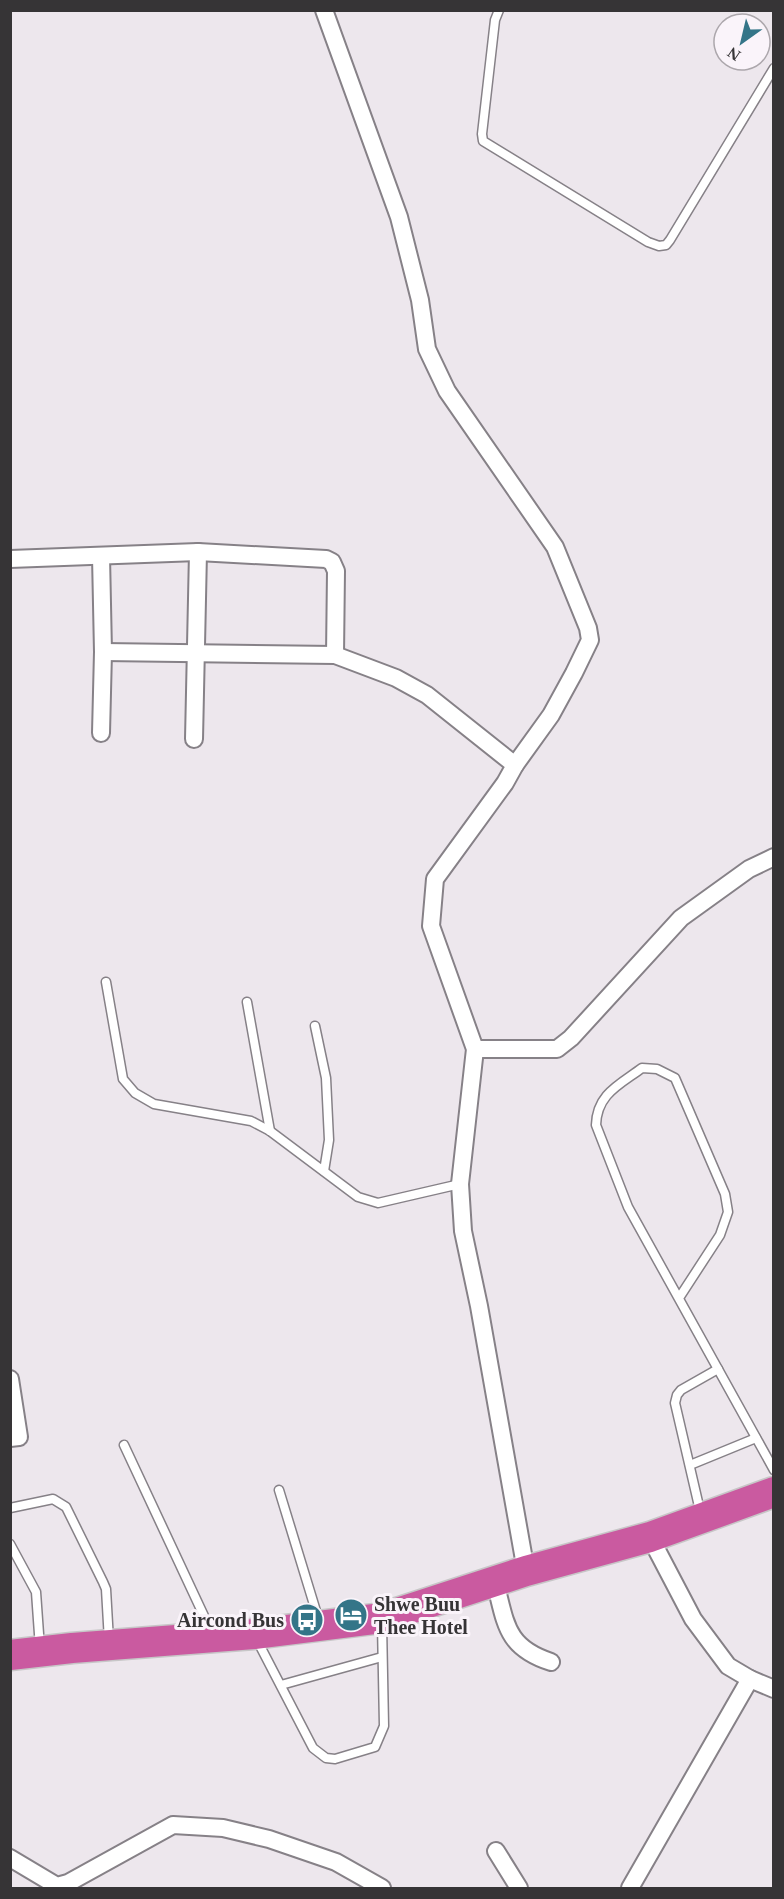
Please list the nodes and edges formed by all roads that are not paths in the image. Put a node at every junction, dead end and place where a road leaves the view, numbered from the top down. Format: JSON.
{"nodes":[{"id":1,"x":324,"y":10,"type":"edge"},
{"id":2,"x":499,"y":10,"type":"edge"},
{"id":3,"x":774,"y":68,"type":"edge"},
{"id":4,"x":198,"y":552,"type":"junction"},
{"id":5,"x":101,"y":556,"type":"junction"},
{"id":6,"x":10,"y":559,"type":"edge"},
{"id":7,"x":103,"y":652,"type":"junction"},
{"id":8,"x":197,"y":653,"type":"junction"},
{"id":9,"x":335,"y":655,"type":"junction"},
{"id":10,"x":101,"y":732,"type":"dead end"},
{"id":11,"x":194,"y":739,"type":"dead end"},
{"id":12,"x":515,"y":765,"type":"junction"},
{"id":13,"x":774,"y":857,"type":"edge"},
{"id":14,"x":106,"y":982,"type":"dead end"},
{"id":15,"x":247,"y":1002,"type":"dead end"},
{"id":16,"x":315,"y":1026,"type":"dead end"},
{"id":17,"x":475,"y":1049,"type":"junction"},
{"id":18,"x":270,"y":1131,"type":"junction"},
{"id":19,"x":324,"y":1171,"type":"junction"},
{"id":20,"x":460,"y":1184,"type":"junction"},
{"id":21,"x":679,"y":1298,"type":"junction"},
{"id":22,"x":718,"y":1369,"type":"junction"},
{"id":23,"x":10,"y":1379,"type":"edge"},
{"id":24,"x":10,"y":1438,"type":"edge"},
{"id":25,"x":756,"y":1438,"type":"junction"},
{"id":26,"x":124,"y":1445,"type":"dead end"},
{"id":27,"x":690,"y":1466,"type":"junction"},
{"id":28,"x":774,"y":1470,"type":"edge"},
{"id":29,"x":279,"y":1490,"type":"dead end"},
{"id":30,"x":774,"y":1492,"type":"edge"},
{"id":31,"x":10,"y":1508,"type":"edge"},
{"id":32,"x":702,"y":1518,"type":"junction"},
{"id":33,"x":650,"y":1536,"type":"junction"},
{"id":34,"x":10,"y":1544,"type":"edge"},
{"id":35,"x":526,"y":1571,"type":"junction"},
{"id":36,"x":495,"y":1582,"type":"junction"},
{"id":37,"x":381,"y":1618,"type":"junction"},
{"id":38,"x":321,"y":1626,"type":"junction"},
{"id":39,"x":254,"y":1634,"type":"junction"},
{"id":40,"x":214,"y":1637,"type":"junction"},
{"id":41,"x":109,"y":1645,"type":"junction"},
{"id":42,"x":41,"y":1652,"type":"junction"},
{"id":43,"x":10,"y":1655,"type":"edge"},
{"id":44,"x":382,"y":1657,"type":"junction"},
{"id":45,"x":551,"y":1662,"type":"dead end"},
{"id":46,"x":750,"y":1678,"type":"junction"},
{"id":47,"x":281,"y":1685,"type":"junction"},
{"id":48,"x":774,"y":1689,"type":"edge"},
{"id":49,"x":496,"y":1851,"type":"dead end"},
{"id":50,"x":10,"y":1858,"type":"edge"},
{"id":51,"x":382,"y":1888,"type":"edge"},
{"id":52,"x":519,"y":1888,"type":"edge"},
{"id":53,"x":630,"y":1888,"type":"edge"}],
"edges":[{"from":1,"to":12,"type":"street"},
{"from":2,"to":3,"type":"lane"},
{"from":4,"to":5,"type":"street"},
{"from":4,"to":8,"type":"street"},
{"from":4,"to":9,"type":"street"},
{"from":5,"to":6,"type":"street"},
{"from":5,"to":7,"type":"street"},
{"from":7,"to":8,"type":"street"},
{"from":7,"to":10,"type":"street"},
{"from":8,"to":9,"type":"street"},
{"from":8,"to":11,"type":"street"},
{"from":9,"to":12,"type":"street"},
{"from":12,"to":17,"type":"street"},
{"from":13,"to":17,"type":"street"},
{"from":14,"to":18,"type":"lane"},
{"from":15,"to":18,"type":"lane"},
{"from":16,"to":19,"type":"lane"},
{"from":17,"to":20,"type":"street"},
{"from":18,"to":19,"type":"lane"},
{"from":19,"to":20,"type":"lane"},
{"from":20,"to":35,"type":"street"},
{"from":21,"to":21,"type":"lane"},
{"from":21,"to":22,"type":"lane"},
{"from":22,"to":25,"type":"lane"},
{"from":22,"to":27,"type":"lane"},
{"from":23,"to":24,"type":"street"},
{"from":25,"to":27,"type":"lane"},
{"from":25,"to":28,"type":"lane"},
{"from":26,"to":40,"type":"lane"},
{"from":27,"to":32,"type":"lane"},
{"from":29,"to":38,"type":"lane"},
{"from":30,"to":32,"type":"highway"},
{"from":31,"to":41,"type":"lane"},
{"from":32,"to":33,"type":"highway"},
{"from":33,"to":35,"type":"highway"},
{"from":33,"to":46,"type":"street"},
{"from":34,"to":42,"type":"lane"},
{"from":35,"to":36,"type":"highway"},
{"from":36,"to":37,"type":"highway"},
{"from":36,"to":45,"type":"street"},
{"from":37,"to":38,"type":"highway"},
{"from":37,"to":44,"type":"lane"},
{"from":38,"to":39,"type":"highway"},
{"from":39,"to":40,"type":"highway"},
{"from":39,"to":47,"type":"lane"},
{"from":40,"to":41,"type":"highway"},
{"from":41,"to":42,"type":"highway"},
{"from":42,"to":43,"type":"highway"},
{"from":44,"to":47,"type":"lane"},
{"from":44,"to":47,"type":"lane"},
{"from":46,"to":48,"type":"street"},
{"from":46,"to":53,"type":"street"},
{"from":49,"to":52,"type":"street"},
{"from":50,"to":51,"type":"street"}]}
